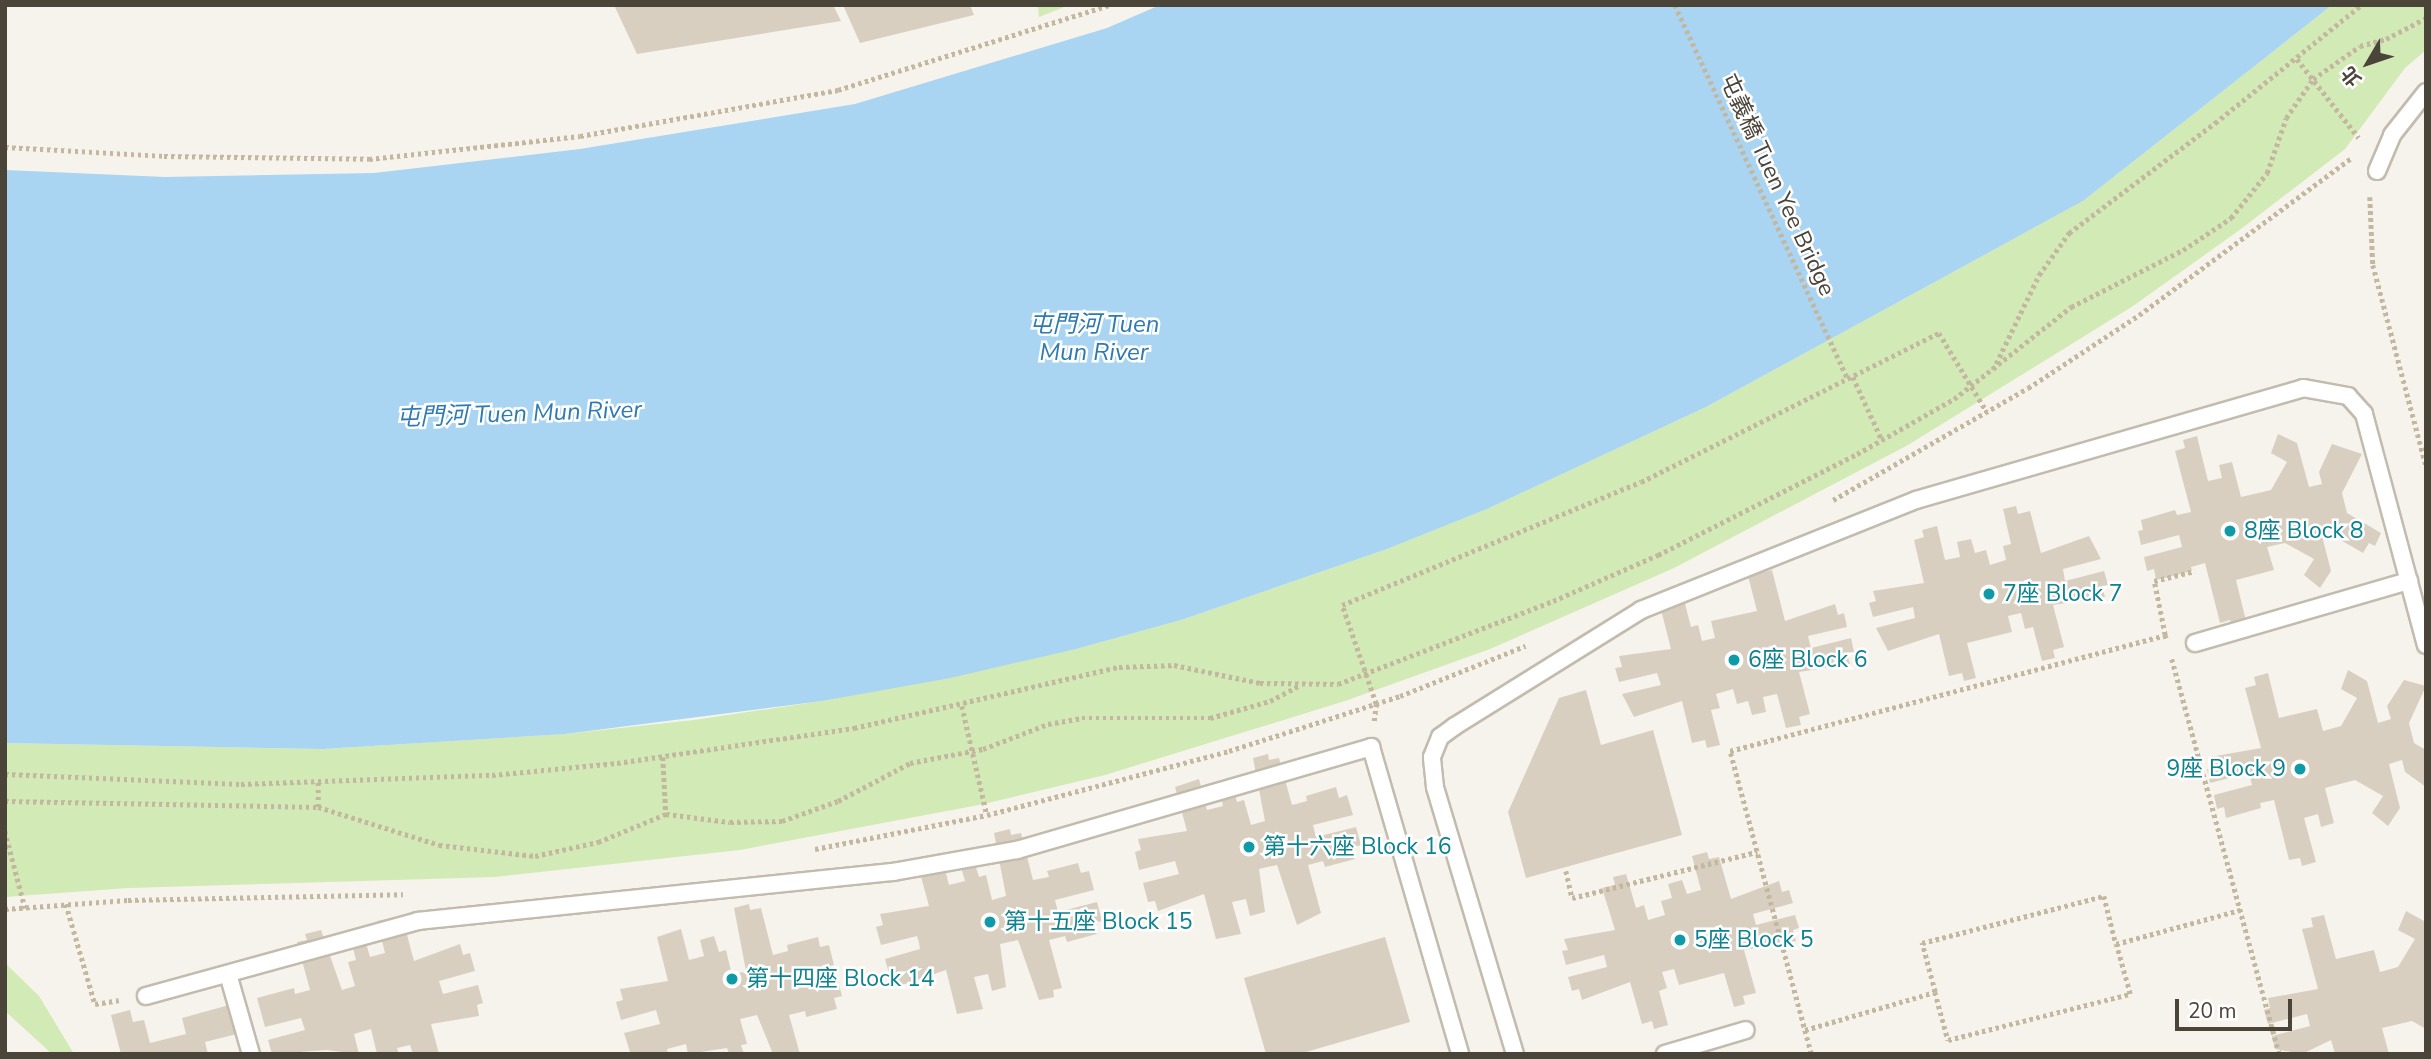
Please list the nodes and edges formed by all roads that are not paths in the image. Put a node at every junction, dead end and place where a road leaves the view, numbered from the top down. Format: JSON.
{"nodes":[{"id":1,"x":2426,"y":92,"type":"edge"},
{"id":2,"x":2377,"y":171,"type":"road end"},
{"id":3,"x":2409,"y":581,"type":"junction"},
{"id":4,"x":2195,"y":643,"type":"dead end"},
{"id":5,"x":2426,"y":645,"type":"edge"},
{"id":6,"x":228,"y":974,"type":"junction"},
{"id":7,"x":146,"y":996,"type":"road end"},
{"id":8,"x":1746,"y":1030,"type":"dead end"},
{"id":9,"x":251,"y":1054,"type":"edge"},
{"id":10,"x":1460,"y":1054,"type":"edge"},
{"id":11,"x":1515,"y":1054,"type":"edge"},
{"id":12,"x":1665,"y":1054,"type":"edge"}],
"edges":[{"from":1,"to":2,"type":"lane"},
{"from":3,"to":4,"type":"lane"},
{"from":3,"to":5,"type":"lane"},
{"from":3,"to":11,"type":"lane"},
{"from":6,"to":7,"type":"lane"},
{"from":6,"to":9,"type":"lane"},
{"from":6,"to":10,"type":"lane"},
{"from":8,"to":12,"type":"lane"}]}
